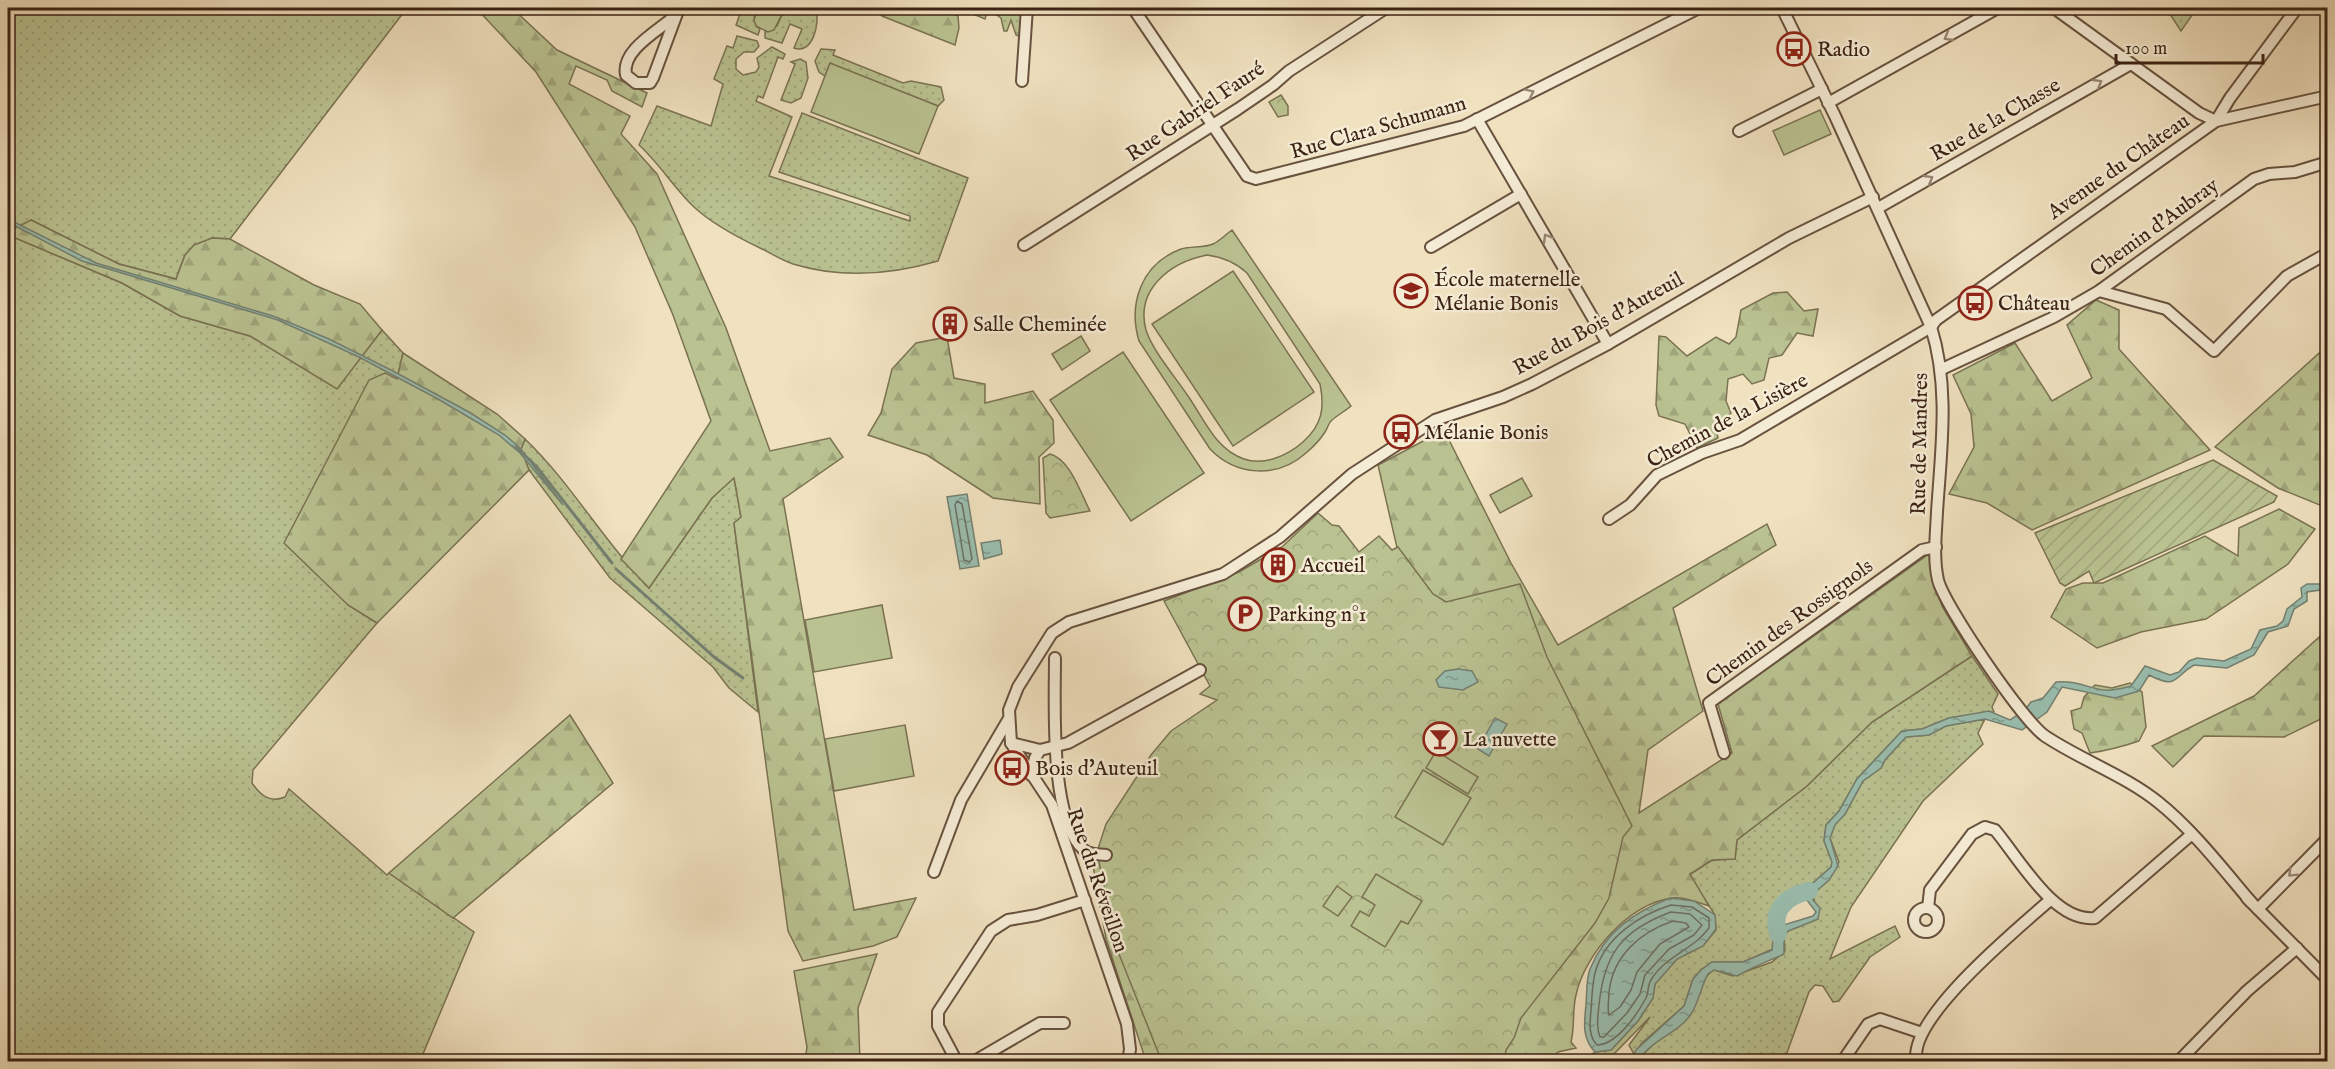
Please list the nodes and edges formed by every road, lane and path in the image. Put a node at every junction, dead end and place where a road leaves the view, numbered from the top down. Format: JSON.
{"nodes":[{"id":1,"x":1027,"y":8,"type":"edge"},
{"id":2,"x":1133,"y":8,"type":"edge"},
{"id":3,"x":1386,"y":8,"type":"edge"},
{"id":4,"x":1699,"y":8,"type":"edge"},
{"id":5,"x":1782,"y":8,"type":"edge"},
{"id":6,"x":1998,"y":8,"type":"edge"},
{"id":7,"x":2054,"y":8,"type":"edge"},
{"id":8,"x":2297,"y":8,"type":"edge"},
{"id":9,"x":677,"y":12,"type":"edge"},
{"id":10,"x":2131,"y":64,"type":"junction"},
{"id":11,"x":1022,"y":81,"type":"dead end"},
{"id":12,"x":1822,"y":89,"type":"junction"},
{"id":13,"x":2328,"y":96,"type":"edge"},
{"id":14,"x":1828,"y":103,"type":"junction"},
{"id":15,"x":1477,"y":119,"type":"junction"},
{"id":16,"x":2216,"y":121,"type":"junction"},
{"id":17,"x":1212,"y":126,"type":"junction"},
{"id":18,"x":1739,"y":131,"type":"dead end"},
{"id":19,"x":2328,"y":162,"type":"edge"},
{"id":20,"x":1521,"y":194,"type":"junction"},
{"id":21,"x":1873,"y":197,"type":"junction"},
{"id":22,"x":1878,"y":208,"type":"junction"},
{"id":23,"x":1024,"y":245,"type":"dead end"},
{"id":24,"x":1431,"y":247,"type":"dead end"},
{"id":25,"x":2328,"y":253,"type":"edge"},
{"id":26,"x":2099,"y":291,"type":"junction"},
{"id":27,"x":1931,"y":327,"type":"junction"},
{"id":28,"x":1608,"y":344,"type":"junction"},
{"id":29,"x":1942,"y":369,"type":"junction"},
{"id":30,"x":1609,"y":519,"type":"dead end"},
{"id":31,"x":1936,"y":547,"type":"junction"},
{"id":32,"x":1059,"y":626,"type":"joint"},
{"id":33,"x":1055,"y":658,"type":"dead end"},
{"id":34,"x":1200,"y":670,"type":"dead end"},
{"id":35,"x":1008,"y":720,"type":"junction"},
{"id":36,"x":1011,"y":743,"type":"junction"},
{"id":37,"x":1056,"y":748,"type":"junction"},
{"id":38,"x":1040,"y":750,"type":"junction"},
{"id":39,"x":1724,"y":753,"type":"dead end"},
{"id":40,"x":1031,"y":776,"type":"junction"},
{"id":41,"x":2189,"y":837,"type":"junction"},
{"id":42,"x":2328,"y":837,"type":"edge"},
{"id":43,"x":1106,"y":855,"type":"dead end"},
{"id":44,"x":934,"y":872,"type":"dead end"},
{"id":45,"x":1085,"y":900,"type":"junction"},
{"id":46,"x":2050,"y":900,"type":"junction"},
{"id":47,"x":2255,"y":905,"type":"junction"},
{"id":48,"x":1928,"y":908,"type":"dead end"},
{"id":49,"x":2297,"y":948,"type":"junction"},
{"id":50,"x":2328,"y":980,"type":"edge"},
{"id":51,"x":1064,"y":1023,"type":"dead end"},
{"id":52,"x":1922,"y":1033,"type":"junction"},
{"id":53,"x":957,"y":1062,"type":"edge"},
{"id":54,"x":973,"y":1062,"type":"edge"},
{"id":55,"x":1128,"y":1062,"type":"edge"},
{"id":56,"x":1842,"y":1062,"type":"edge"},
{"id":57,"x":1917,"y":1062,"type":"edge"},
{"id":58,"x":2178,"y":1062,"type":"edge"}],
"edges":[{"from":1,"to":11,"type":"street"},
{"from":2,"to":17,"type":"street","name":"Rue Clara Schumann"},
{"from":3,"to":17,"type":"street","name":"Rue Gabriel Fauré"},
{"from":15,"to":4,"type":"street","name":"Rue Clara Schumann","one_way":true},
{"from":5,"to":12,"type":"street","name":"Rue de Mandres"},
{"from":6,"to":14,"type":"street","one_way":true},
{"from":7,"to":10,"type":"street"},
{"from":8,"to":16,"type":"street","name":"Avenue du Château"},
{"from":9,"to":9,"type":"street"},
{"from":10,"to":16,"type":"street"},
{"from":22,"to":10,"type":"street","name":"Rue de la Chasse","one_way":true},
{"from":12,"to":14,"type":"street","name":"Rue de Mandres"},
{"from":12,"to":18,"type":"street"},
{"from":13,"to":16,"type":"street"},
{"from":14,"to":21,"type":"street","name":"Rue de Mandres"},
{"from":15,"to":17,"type":"street","name":"Rue Clara Schumann"},
{"from":15,"to":20,"type":"street"},
{"from":16,"to":27,"type":"street","name":"Avenue du Château"},
{"from":17,"to":23,"type":"street","name":"Rue Gabriel Fauré"},
{"from":19,"to":26,"type":"street","name":"Chemin d'Aubray"},
{"from":20,"to":24,"type":"street"},
{"from":28,"to":20,"type":"street","one_way":true},
{"from":21,"to":22,"type":"street","name":"Rue de Mandres"},
{"from":21,"to":28,"type":"street","name":"Rue du Bois d'Auteuil"},
{"from":22,"to":27,"type":"street","name":"Rue de Mandres"},
{"from":25,"to":26,"type":"street"},
{"from":26,"to":29,"type":"street","name":"Chemin d'Aubray"},
{"from":27,"to":29,"type":"street","name":"Rue de Mandres"},
{"from":27,"to":30,"type":"street","name":"Chemin de la Lisière"},
{"from":28,"to":32,"type":"street","name":"Rue du Bois d'Auteuil"},
{"from":29,"to":31,"type":"street","name":"Rue de Mandres"},
{"from":31,"to":39,"type":"street","name":"Chemin des Rossignols"},
{"from":31,"to":41,"type":"street","name":"Rue de Mandres"},
{"from":32,"to":35,"type":"street","name":"Rue du Réveillon"},
{"from":33,"to":37,"type":"street"},
{"from":34,"to":37,"type":"street"},
{"from":35,"to":36,"type":"street","name":"Rue du Réveillon"},
{"from":35,"to":44,"type":"street"},
{"from":36,"to":38,"type":"street"},
{"from":36,"to":40,"type":"street","name":"Rue du Réveillon"},
{"from":37,"to":38,"type":"street"},
{"from":37,"to":43,"type":"street"},
{"from":38,"to":40,"type":"street"},
{"from":40,"to":45,"type":"street","name":"Rue du Réveillon"},
{"from":41,"to":46,"type":"street"},
{"from":41,"to":47,"type":"street","name":"Rue de Mandres"},
{"from":42,"to":47,"type":"street","one_way":true},
{"from":45,"to":53,"type":"street"},
{"from":45,"to":55,"type":"street","name":"Rue du Réveillon"},
{"from":46,"to":48,"type":"street"},
{"from":46,"to":52,"type":"street"},
{"from":47,"to":49,"type":"street","name":"Rue de Mandres"},
{"from":49,"to":50,"type":"street","name":"Rue de Mandres"},
{"from":49,"to":58,"type":"street"},
{"from":51,"to":54,"type":"street"},
{"from":52,"to":56,"type":"street"},
{"from":52,"to":57,"type":"street"}]}
